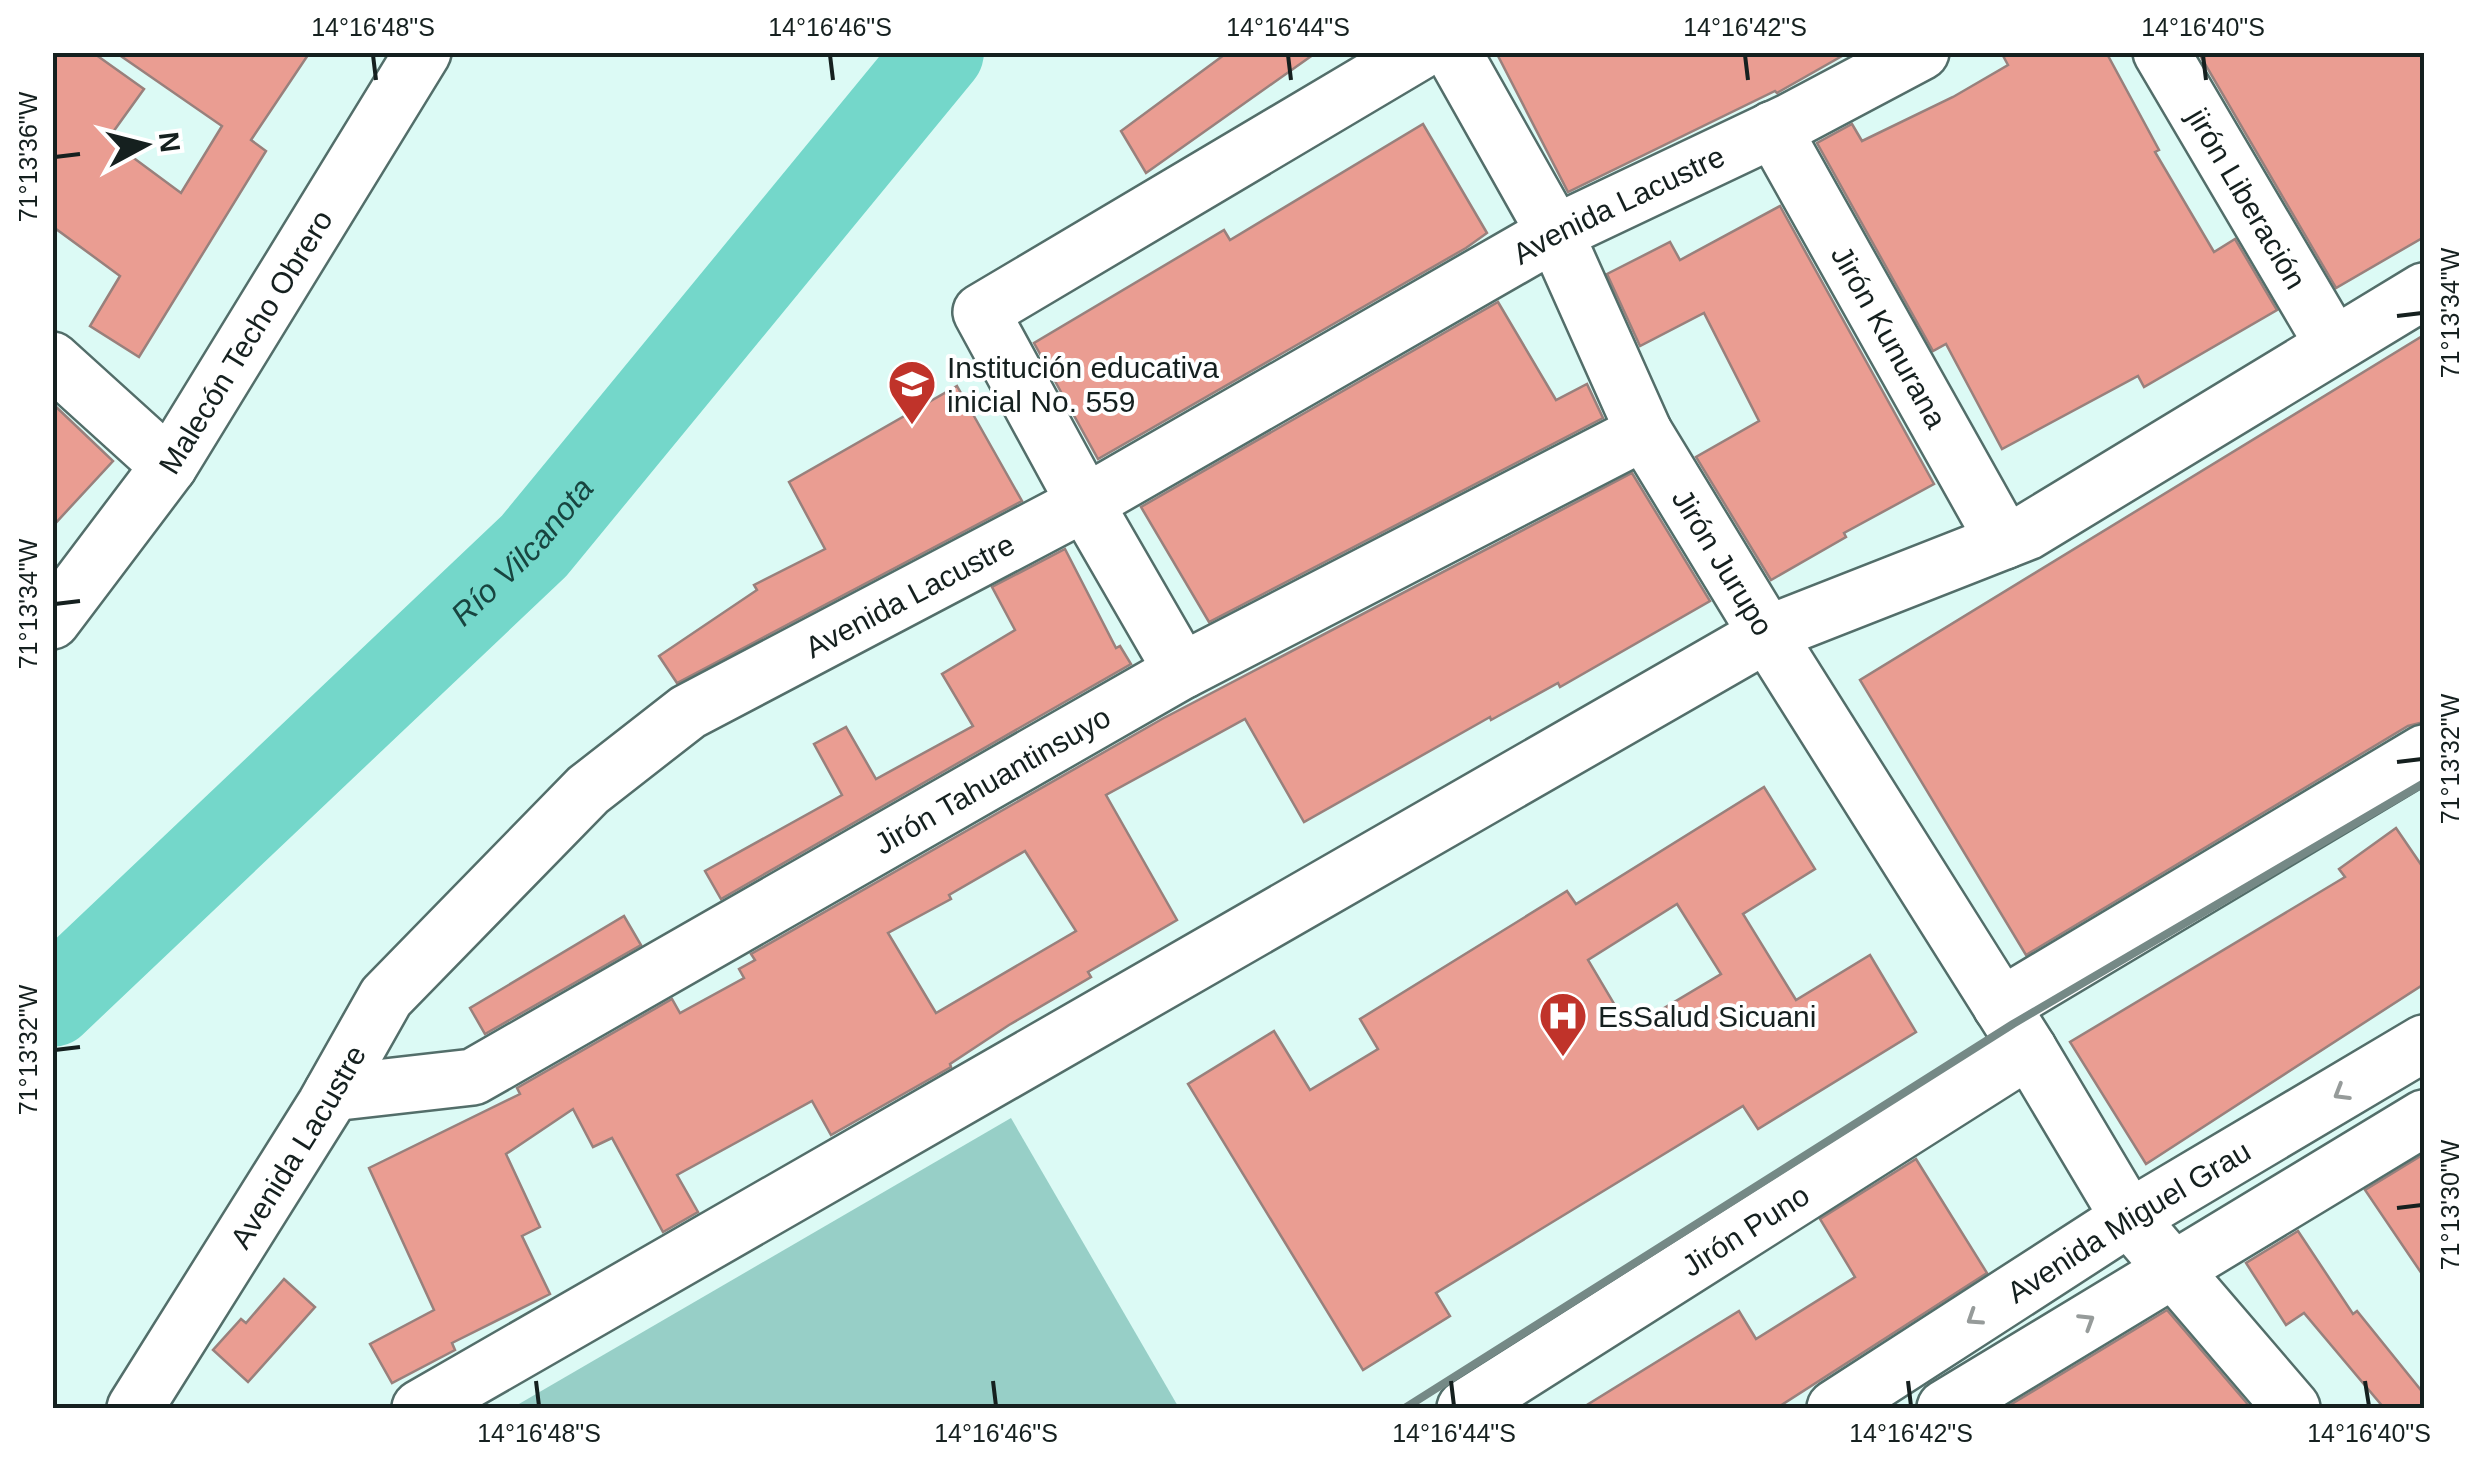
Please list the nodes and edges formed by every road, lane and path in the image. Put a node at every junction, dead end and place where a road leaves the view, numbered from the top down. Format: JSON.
{"nodes":[{"id":1,"x":423,"y":52,"type":"edge"},
{"id":2,"x":1418,"y":52,"type":"edge"},
{"id":3,"x":1453,"y":52,"type":"edge"},
{"id":4,"x":1920,"y":52,"type":"edge"},
{"id":5,"x":2161,"y":52,"type":"edge"},
{"id":6,"x":1773,"y":130,"type":"junction"},
{"id":7,"x":1555,"y":233,"type":"junction"},
{"id":8,"x":2424,"y":291,"type":"edge"},
{"id":9,"x":2334,"y":344,"type":"junction"},
{"id":10,"x":52,"y":360,"type":"edge"},
{"id":11,"x":1644,"y":432,"type":"junction"},
{"id":12,"x":169,"y":466,"type":"junction"},
{"id":13,"x":1085,"y":503,"type":"junction"},
{"id":14,"x":2004,"y":541,"type":"junction"},
{"id":15,"x":52,"y":621,"type":"edge"},
{"id":16,"x":1767,"y":634,"type":"junction"},
{"id":17,"x":1182,"y":671,"type":"junction"},
{"id":18,"x":2424,"y":752,"type":"edge"},
{"id":19,"x":2015,"y":1028,"type":"junction"},
{"id":20,"x":2424,"y":1043,"type":"edge"},
{"id":21,"x":332,"y":1092,"type":"junction"},
{"id":22,"x":2424,"y":1118,"type":"edge"},
{"id":23,"x":2130,"y":1218,"type":"junction"},
{"id":24,"x":2174,"y":1268,"type":"junction"},
{"id":25,"x":135,"y":1408,"type":"edge"},
{"id":26,"x":420,"y":1408,"type":"edge"},
{"id":27,"x":1465,"y":1408,"type":"edge"},
{"id":28,"x":1835,"y":1408,"type":"edge"},
{"id":29,"x":1945,"y":1408,"type":"edge"},
{"id":30,"x":2292,"y":1408,"type":"edge"}],
"edges":[{"from":1,"to":12,"type":"street","name":"Malecón Techo Obrero"},
{"from":2,"to":13,"type":"street"},
{"from":3,"to":7,"type":"street","name":"Jirón Jurupo"},
{"from":4,"to":6,"type":"street","name":"Avenida Lacustre"},
{"from":5,"to":9,"type":"street","name":"jirón Liberación"},
{"from":6,"to":7,"type":"street","name":"Avenida Lacustre"},
{"from":6,"to":14,"type":"street","name":"Jirón Kunurana"},
{"from":7,"to":11,"type":"street","name":"Jirón Jurupo"},
{"from":7,"to":13,"type":"street","name":"Avenida Lacustre"},
{"from":8,"to":9,"type":"street"},
{"from":9,"to":14,"type":"street"},
{"from":10,"to":12,"type":"street"},
{"from":11,"to":16,"type":"street","name":"Jirón Jurupo"},
{"from":11,"to":17,"type":"street","name":"Jirón Tahuantinsuyo"},
{"from":12,"to":15,"type":"street","name":"Malecón Techo Obrero"},
{"from":13,"to":17,"type":"street"},
{"from":13,"to":21,"type":"street","name":"Avenida Lacustre"},
{"from":14,"to":16,"type":"street"},
{"from":16,"to":19,"type":"street","name":"Jirón Jurupo"},
{"from":16,"to":26,"type":"street"},
{"from":17,"to":21,"type":"street","name":"Jirón Tahuantinsuyo"},
{"from":18,"to":19,"type":"street","name":"Jirón Puno"},
{"from":19,"to":23,"type":"street","name":"Jirón Jurupo"},
{"from":19,"to":27,"type":"street","name":"Jirón Puno"},
{"from":20,"to":23,"type":"street","name":"Avenida Miguel Grau","one_way":true},
{"from":21,"to":25,"type":"street","name":"Avenida Lacustre"},
{"from":22,"to":24,"type":"street","name":"Avenida Miguel Grau"},
{"from":23,"to":24,"type":"street","name":"Jirón Jurupo"},
{"from":23,"to":28,"type":"street","name":"Avenida Miguel Grau","one_way":true},
{"from":29,"to":24,"type":"street","name":"Avenida Miguel Grau","one_way":true},
{"from":24,"to":30,"type":"street","name":"Jirón Jurupo"}]}
